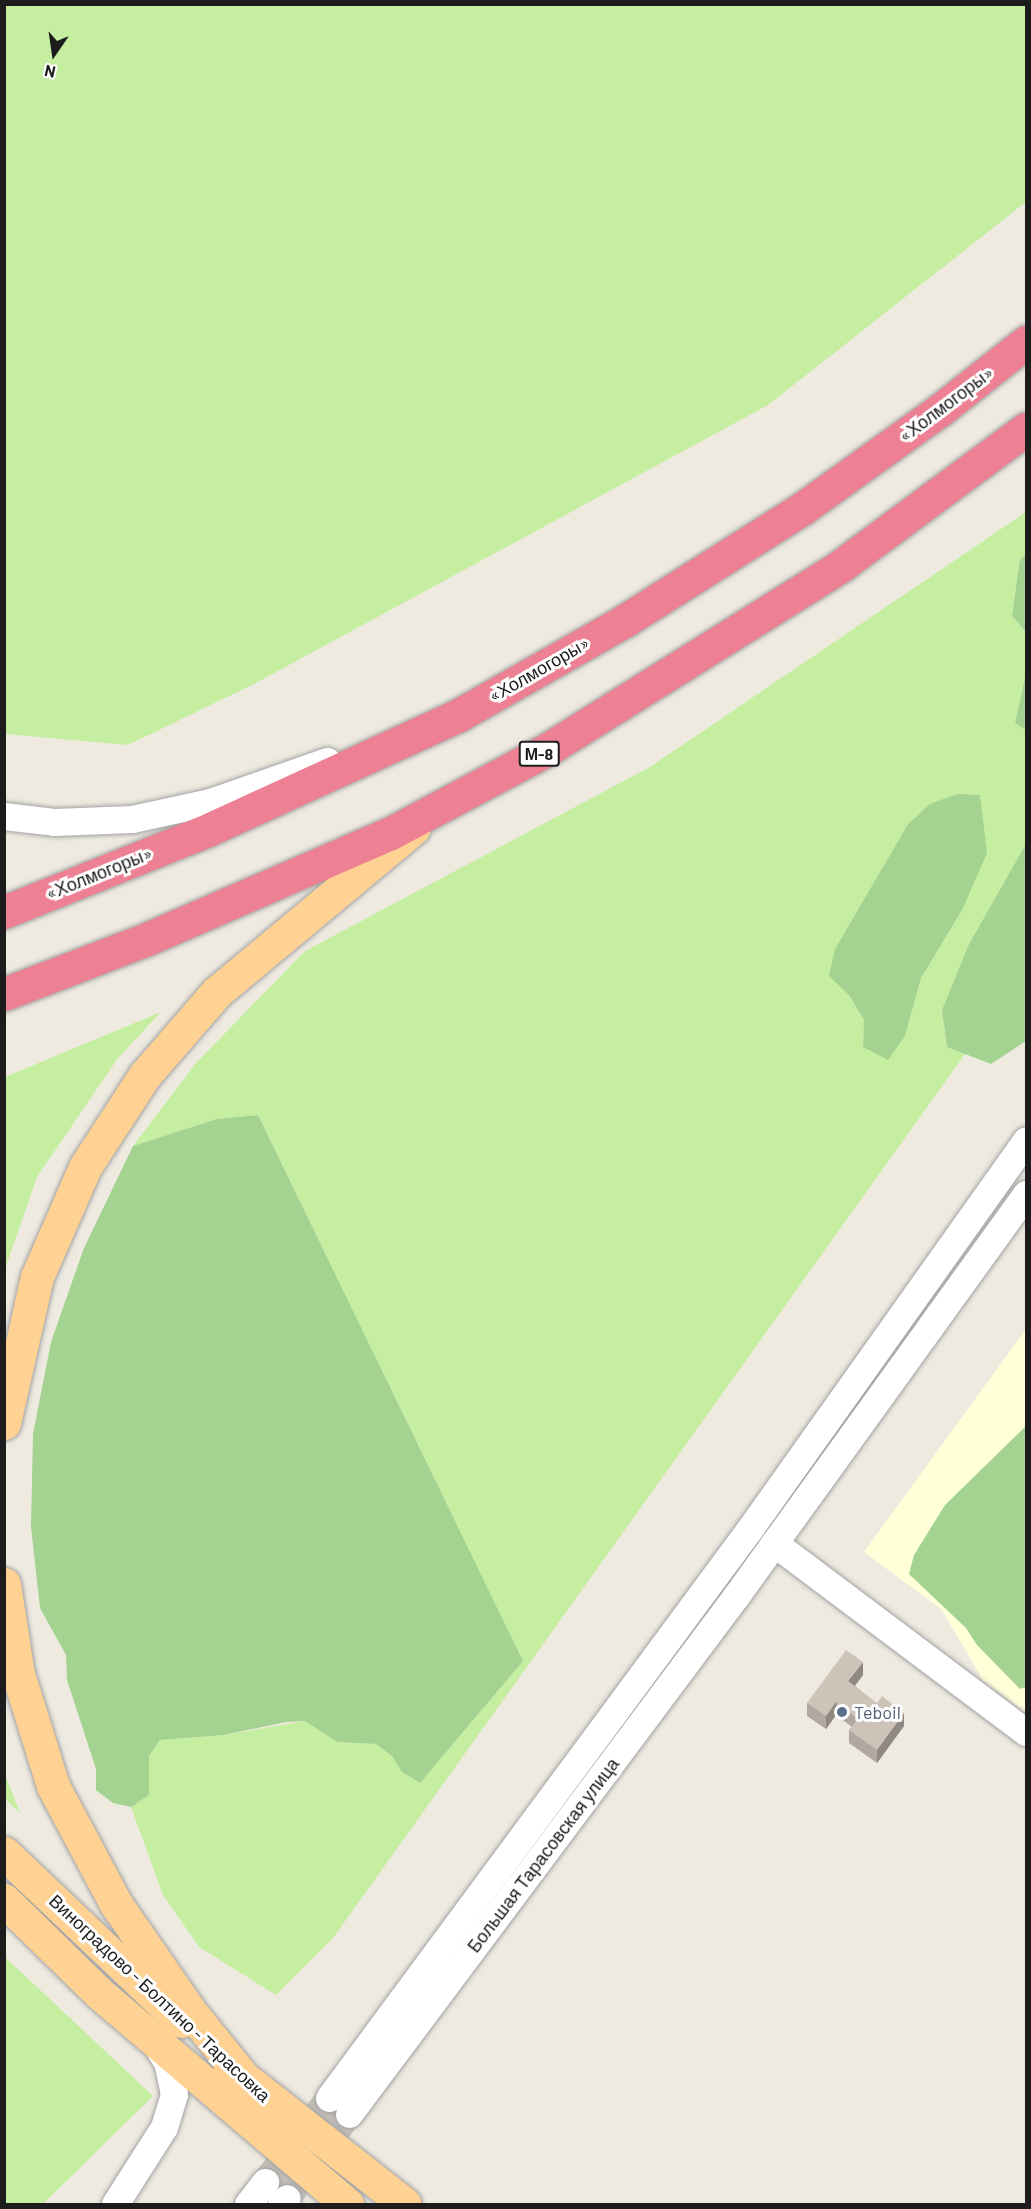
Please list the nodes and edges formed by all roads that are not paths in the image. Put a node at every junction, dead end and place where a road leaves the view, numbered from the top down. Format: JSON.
{"nodes":[{"id":1,"x":1026,"y":342,"type":"edge"},
{"id":2,"x":1026,"y":429,"type":"edge"},
{"id":3,"x":459,"y":715,"type":"junction"},
{"id":4,"x":441,"y":806,"type":"junction"},
{"id":5,"x":4,"y":816,"type":"edge"},
{"id":6,"x":4,"y":912,"type":"edge"},
{"id":7,"x":4,"y":994,"type":"edge"},
{"id":8,"x":1026,"y":1140,"type":"edge"},
{"id":9,"x":1026,"y":1194,"type":"edge"},
{"id":10,"x":4,"y":1423,"type":"edge"},
{"id":11,"x":774,"y":1544,"type":"junction"},
{"id":12,"x":4,"y":1584,"type":"edge"},
{"id":13,"x":1026,"y":1732,"type":"edge"},
{"id":14,"x":4,"y":1853,"type":"edge"},
{"id":15,"x":4,"y":1900,"type":"edge"},
{"id":16,"x":4,"y":1926,"type":"edge"},
{"id":17,"x":99,"y":1993,"type":"junction"},
{"id":18,"x":153,"y":2040,"type":"junction"},
{"id":19,"x":247,"y":2082,"type":"junction"},
{"id":20,"x":265,"y":2182,"type":"tunnel mouth"},
{"id":21,"x":115,"y":2205,"type":"edge"},
{"id":22,"x":248,"y":2205,"type":"edge"},
{"id":23,"x":347,"y":2205,"type":"edge"},
{"id":24,"x":405,"y":2205,"type":"edge"}],
"edges":[{"from":1,"to":3,"type":"highway","name":"«Холмогоры»"},
{"from":2,"to":4,"type":"highway","number":"М-8"},
{"from":3,"to":5,"type":"street"},
{"from":3,"to":6,"type":"highway","name":"«Холмогоры»"},
{"from":4,"to":7,"type":"highway","number":"М-8"},
{"from":4,"to":10,"type":"main road"},
{"from":8,"to":11,"type":"street","name":"Большая Тарасовская улица"},
{"from":9,"to":11,"type":"street","name":"Большая Тарасовская улица"},
{"from":11,"to":13,"type":"street"},
{"from":12,"to":19,"type":"main road"},
{"from":14,"to":19,"type":"main road","name":"Виноградово - Болтино - Тарасовка"},
{"from":15,"to":17,"type":"main road","name":"Виноградово - Болтино - Тарасовка"},
{"from":16,"to":17,"type":"main road"},
{"from":17,"to":18,"type":"main road","name":"Виноградово - Болтино - Тарасовка"},
{"from":18,"to":21,"type":"street"},
{"from":18,"to":23,"type":"main road","name":"Виноградово - Болтино - Тарасовка"},
{"from":19,"to":24,"type":"main road","name":"Виноградово - Болтино - Тарасовка"},
{"from":20,"to":22,"type":"street"}]}
